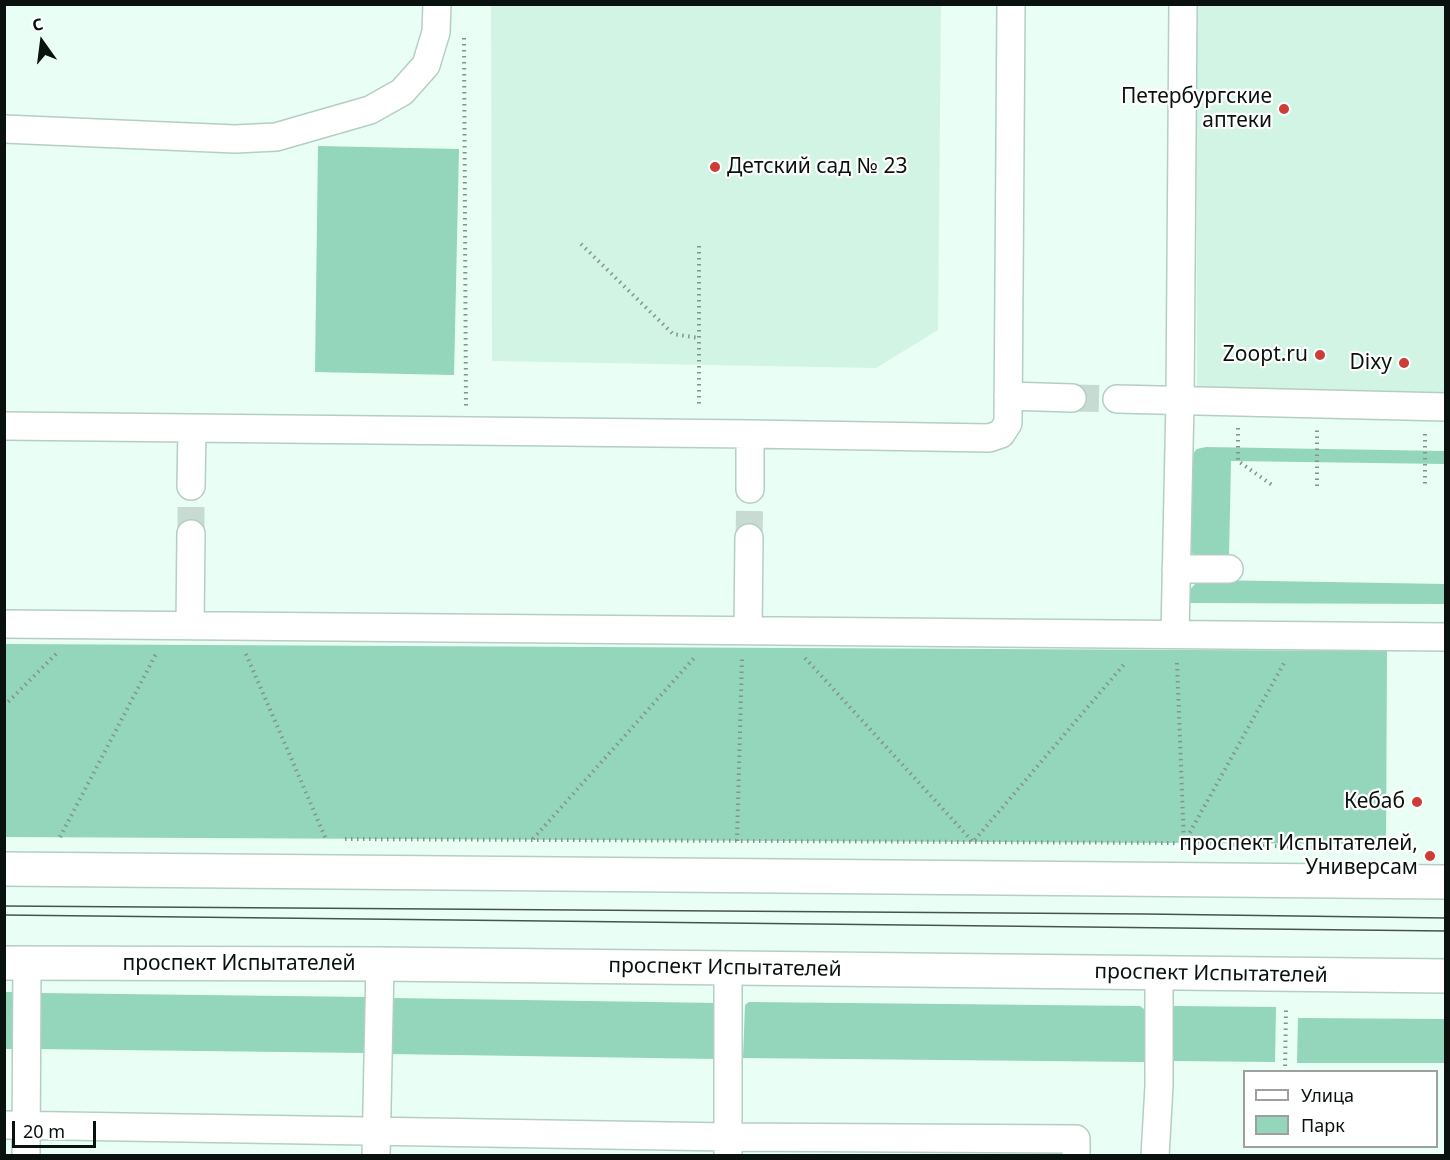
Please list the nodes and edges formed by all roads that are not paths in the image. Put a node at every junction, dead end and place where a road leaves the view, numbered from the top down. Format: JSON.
{"nodes":[{"id":1,"x":437,"y":4,"type":"edge"},
{"id":2,"x":1011,"y":4,"type":"edge"},
{"id":3,"x":1183,"y":4,"type":"edge"},
{"id":4,"x":4,"y":129,"type":"edge"},
{"id":5,"x":1008,"y":396,"type":"junction"},
{"id":6,"x":1072,"y":398,"type":"tunnel mouth"},
{"id":7,"x":1118,"y":399,"type":"tunnel mouth"},
{"id":8,"x":1180,"y":400,"type":"junction"},
{"id":9,"x":1435,"y":407,"type":"edge"},
{"id":10,"x":4,"y":426,"type":"edge"},
{"id":11,"x":192,"y":429,"type":"junction"},
{"id":12,"x":750,"y":434,"type":"junction"},
{"id":13,"x":192,"y":486,"type":"tunnel mouth"},
{"id":14,"x":750,"y":489,"type":"tunnel mouth"},
{"id":15,"x":191,"y":534,"type":"tunnel mouth"},
{"id":16,"x":749,"y":538,"type":"tunnel mouth"},
{"id":17,"x":1176,"y":569,"type":"junction"},
{"id":18,"x":1228,"y":569,"type":"dead end"},
{"id":19,"x":4,"y":624,"type":"edge"},
{"id":20,"x":190,"y":625,"type":"junction"},
{"id":21,"x":1175,"y":634,"type":"junction"},
{"id":22,"x":1446,"y":637,"type":"edge"},
{"id":23,"x":745,"y":639,"type":"junction"},
{"id":24,"x":4,"y":869,"type":"edge"},
{"id":25,"x":1446,"y":882,"type":"edge"},
{"id":26,"x":16,"y":963,"type":"edge"},
{"id":27,"x":380,"y":964,"type":"junction"},
{"id":28,"x":728,"y":968,"type":"junction"},
{"id":29,"x":1159,"y":973,"type":"junction"},
{"id":30,"x":1446,"y":976,"type":"edge"},
{"id":31,"x":15,"y":1126,"type":"edge"},
{"id":32,"x":376,"y":1144,"type":"edge"},
{"id":33,"x":728,"y":1146,"type":"edge"},
{"id":34,"x":26,"y":1155,"type":"edge"},
{"id":35,"x":1076,"y":1155,"type":"edge"},
{"id":36,"x":1155,"y":1155,"type":"edge"}],
"edges":[{"from":1,"to":4,"type":"street"},
{"from":2,"to":5,"type":"street"},
{"from":3,"to":8,"type":"street"},
{"from":5,"to":6,"type":"street"},
{"from":5,"to":12,"type":"street"},
{"from":7,"to":8,"type":"street"},
{"from":8,"to":9,"type":"street"},
{"from":8,"to":17,"type":"street"},
{"from":10,"to":11,"type":"street"},
{"from":11,"to":12,"type":"street"},
{"from":11,"to":13,"type":"street"},
{"from":12,"to":14,"type":"street"},
{"from":15,"to":20,"type":"street"},
{"from":16,"to":23,"type":"street"},
{"from":17,"to":18,"type":"street"},
{"from":17,"to":21,"type":"street"},
{"from":19,"to":20,"type":"street"},
{"from":20,"to":23,"type":"street"},
{"from":21,"to":22,"type":"street"},
{"from":21,"to":23,"type":"street"},
{"from":24,"to":25,"type":"main road"},
{"from":26,"to":27,"type":"main road","name":"проспект Испытателей"},
{"from":26,"to":31,"type":"street"},
{"from":27,"to":28,"type":"main road","name":"проспект Испытателей"},
{"from":27,"to":32,"type":"street"},
{"from":28,"to":29,"type":"main road","name":"проспект Испытателей"},
{"from":28,"to":33,"type":"street"},
{"from":29,"to":30,"type":"main road","name":"проспект Испытателей"},
{"from":29,"to":36,"type":"street"},
{"from":31,"to":32,"type":"street"},
{"from":31,"to":34,"type":"street"},
{"from":32,"to":33,"type":"street"},
{"from":33,"to":35,"type":"street"}]}
